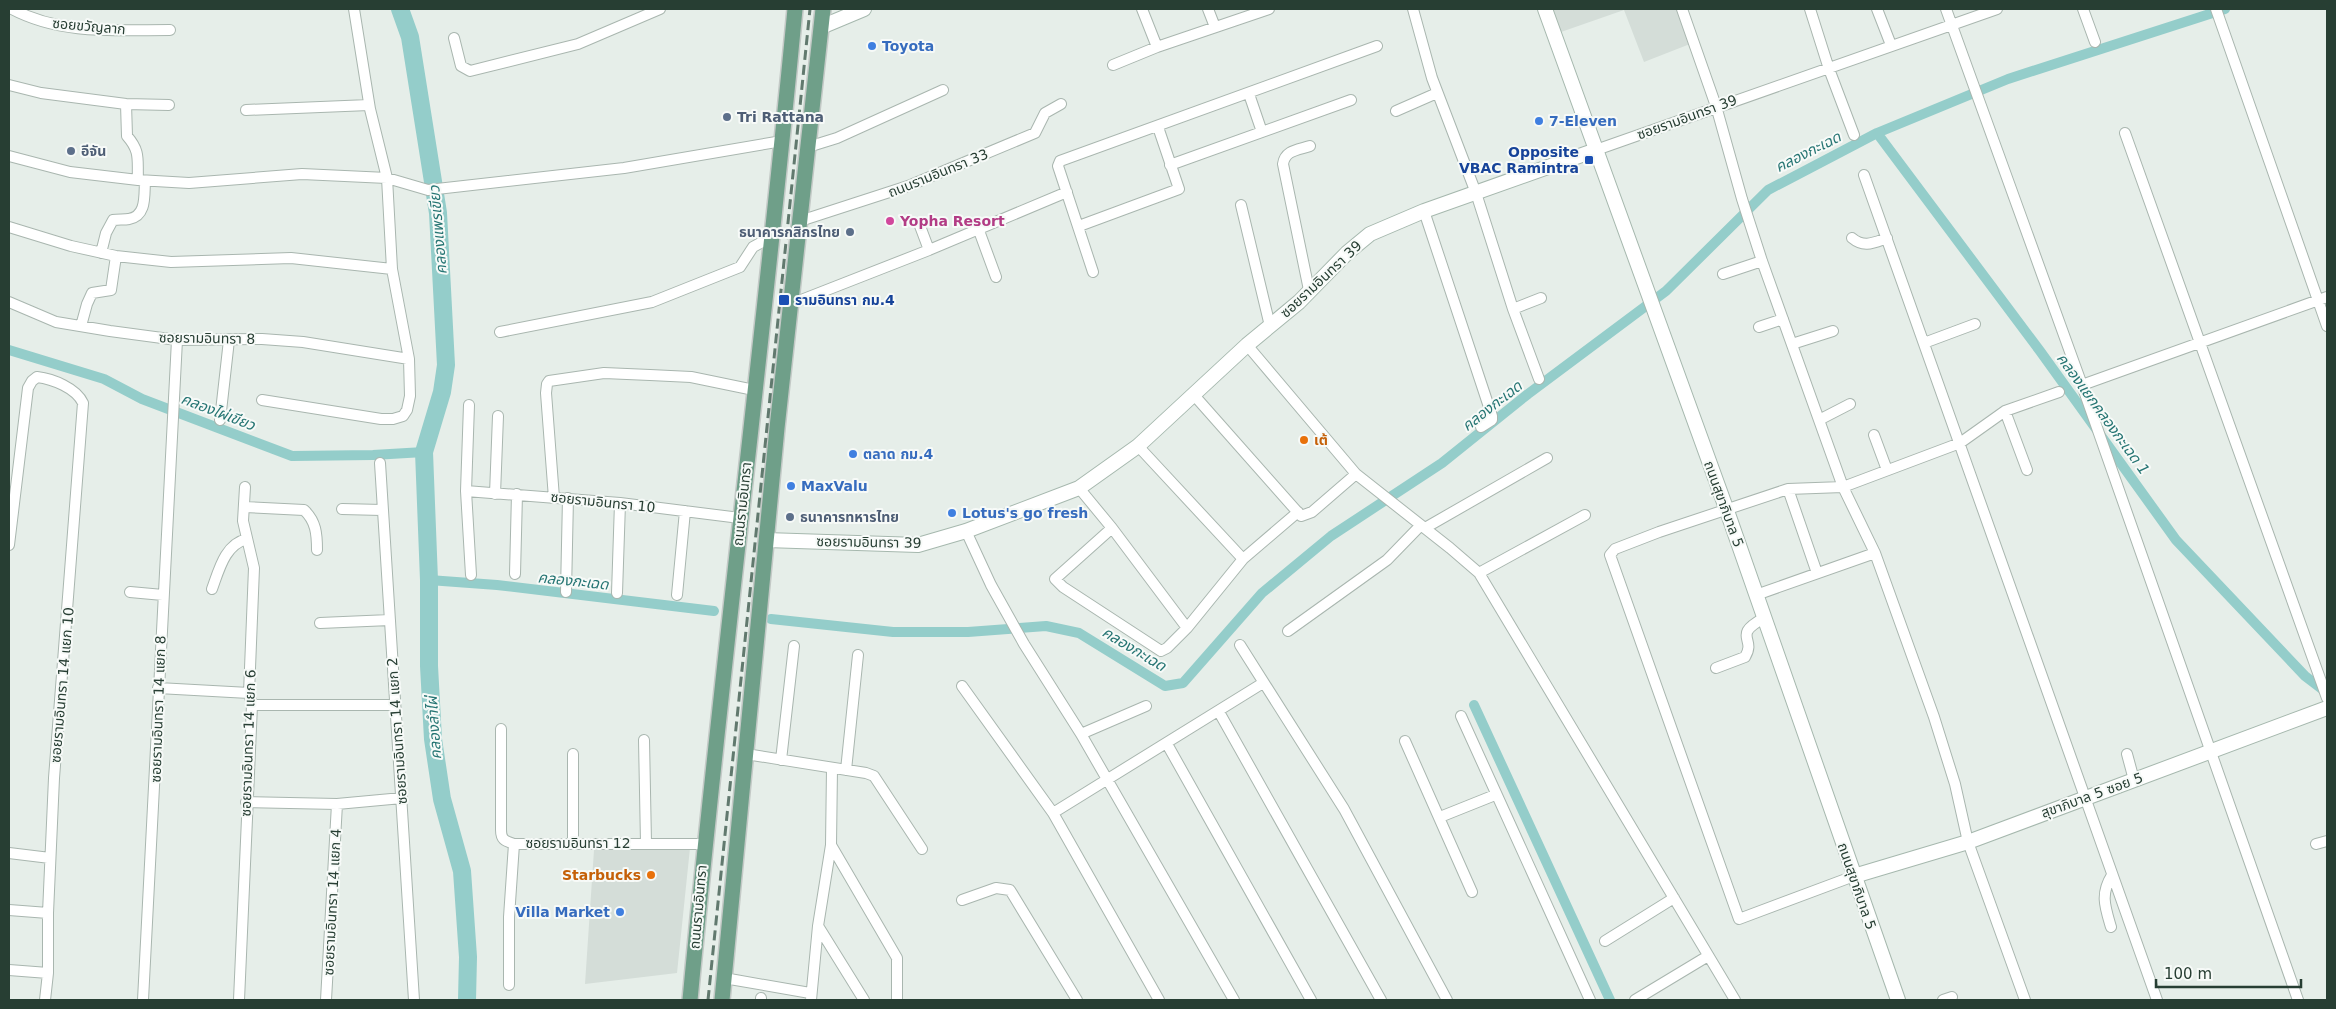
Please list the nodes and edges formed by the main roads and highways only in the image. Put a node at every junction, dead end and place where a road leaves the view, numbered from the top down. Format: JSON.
{"nodes":[{"id":1,"x":794,"y":9,"type":"edge"},
{"id":2,"x":823,"y":9,"type":"edge"},
{"id":3,"x":690,"y":1000,"type":"edge"},
{"id":4,"x":722,"y":1000,"type":"edge"}],
"edges":[{"from":1,"to":3,"type":"main road","name":"ถนนรามอินทรา"},
{"from":2,"to":4,"type":"main road","name":"ถนนรามอินทรา"}]}
